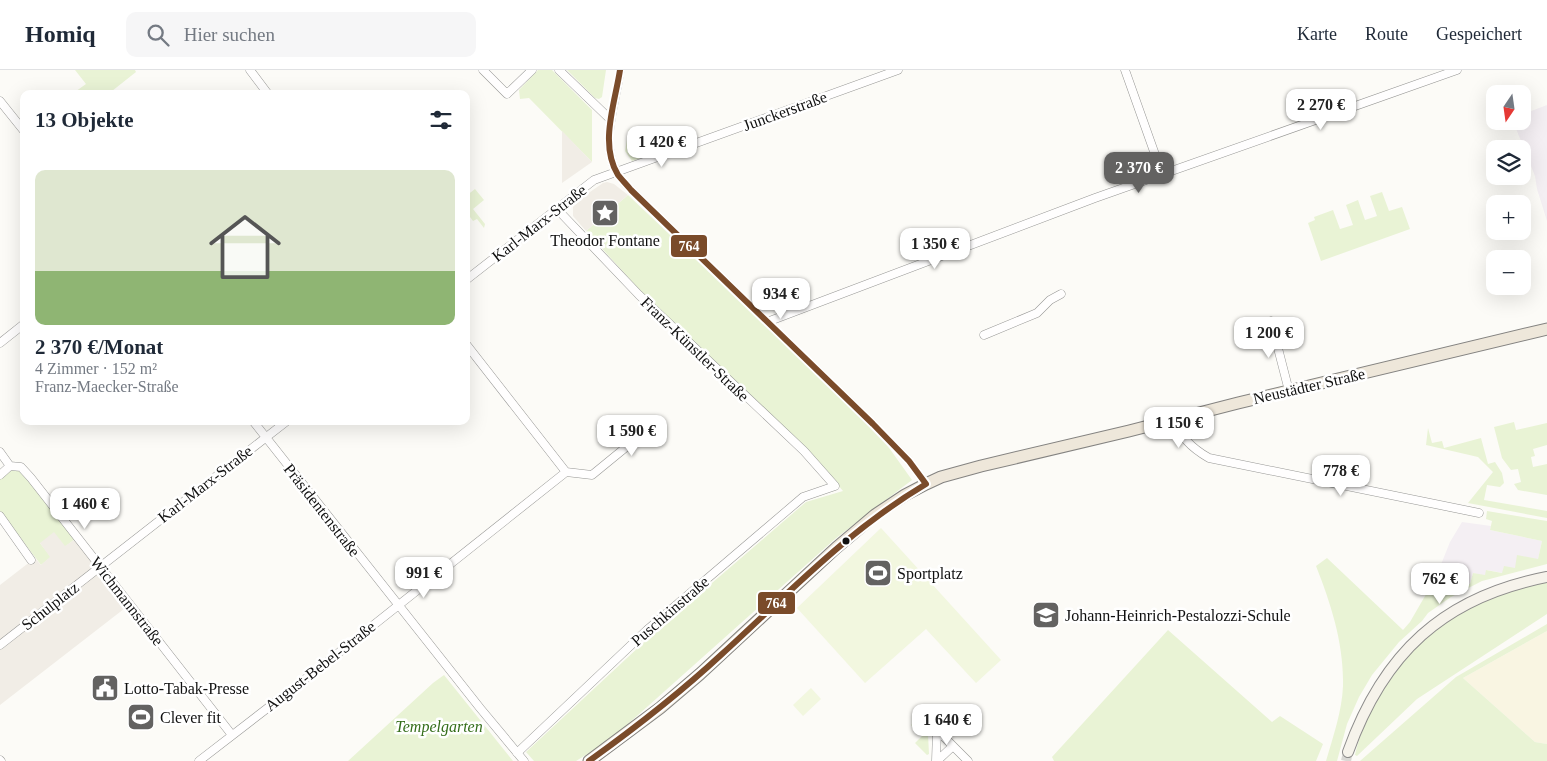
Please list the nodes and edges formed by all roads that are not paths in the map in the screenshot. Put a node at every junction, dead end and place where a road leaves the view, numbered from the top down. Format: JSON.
{"nodes":[{"id":1,"x":250,"y":70,"type":"edge"},
{"id":2,"x":483,"y":70,"type":"edge"},
{"id":3,"x":532,"y":70,"type":"edge"},
{"id":4,"x":559,"y":70,"type":"edge"},
{"id":5,"x":620,"y":70,"type":"edge"},
{"id":6,"x":898,"y":70,"type":"edge"},
{"id":7,"x":1125,"y":70,"type":"edge"},
{"id":8,"x":1457,"y":70,"type":"edge"},
{"id":9,"x":265,"y":90,"type":"edge"},
{"id":10,"x":0,"y":101,"type":"edge"},
{"id":11,"x":610,"y":120,"type":"junction"},
{"id":12,"x":20,"y":126,"type":"edge"},
{"id":13,"x":616,"y":172,"type":"junction"},
{"id":14,"x":1162,"y":174,"type":"junction"},
{"id":15,"x":557,"y":209,"type":"junction"},
{"id":16,"x":470,"y":277,"type":"edge"},
{"id":17,"x":1061,"y":294,"type":"dead end"},
{"id":18,"x":1271,"y":321,"type":"dead end"},
{"id":19,"x":767,"y":322,"type":"junction"},
{"id":20,"x":20,"y":327,"type":"edge"},
{"id":21,"x":1547,"y":329,"type":"edge"},
{"id":22,"x":984,"y":335,"type":"dead end"},
{"id":23,"x":0,"y":343,"type":"edge"},
{"id":24,"x":470,"y":349,"type":"edge"},
{"id":25,"x":1289,"y":391,"type":"junction"},
{"id":26,"x":1174,"y":420,"type":"junction"},
{"id":27,"x":658,"y":421,"type":"dead end"},
{"id":28,"x":256,"y":425,"type":"edge"},
{"id":29,"x":281,"y":425,"type":"edge"},
{"id":30,"x":266,"y":437,"type":"junction"},
{"id":31,"x":0,"y":452,"type":"edge"},
{"id":32,"x":10,"y":466,"type":"junction"},
{"id":33,"x":566,"y":472,"type":"junction"},
{"id":34,"x":0,"y":475,"type":"edge"},
{"id":35,"x":926,"y":484,"type":"junction"},
{"id":36,"x":835,"y":486,"type":"joint"},
{"id":37,"x":1478,"y":514,"type":"dead end"},
{"id":38,"x":0,"y":516,"type":"edge"},
{"id":39,"x":31,"y":560,"type":"dead end"},
{"id":40,"x":100,"y":567,"type":"junction"},
{"id":41,"x":1547,"y":577,"type":"edge"},
{"id":42,"x":398,"y":605,"type":"junction"},
{"id":43,"x":0,"y":645,"type":"edge"},
{"id":44,"x":232,"y":735,"type":"junction"},
{"id":45,"x":953,"y":746,"type":"junction"},
{"id":46,"x":1348,"y":752,"type":"tunnel mouth"},
{"id":47,"x":517,"y":753,"type":"junction"},
{"id":48,"x":198,"y":761,"type":"edge"},
{"id":49,"x":524,"y":761,"type":"edge"},
{"id":50,"x":589,"y":761,"type":"edge"},
{"id":51,"x":936,"y":761,"type":"edge"},
{"id":52,"x":968,"y":761,"type":"edge"}],
"edges":[{"from":1,"to":9,"type":"street"},
{"from":2,"to":3,"type":"street"},
{"from":4,"to":11,"type":"street"},
{"from":5,"to":11,"type":"street"},
{"from":6,"to":13,"type":"street","name":"Junckerstraße"},
{"from":7,"to":14,"type":"street"},
{"from":8,"to":14,"type":"street"},
{"from":10,"to":12,"type":"street"},
{"from":11,"to":13,"type":"street"},
{"from":13,"to":15,"type":"street","name":"Karl-Marx-Straße"},
{"from":13,"to":19,"type":"street"},
{"from":14,"to":19,"type":"street"},
{"from":15,"to":16,"type":"street","name":"Karl-Marx-Straße"},
{"from":15,"to":36,"type":"street","name":"Franz-Künstler-Straße"},
{"from":17,"to":22,"type":"street"},
{"from":18,"to":25,"type":"street"},
{"from":19,"to":35,"type":"street"},
{"from":20,"to":23,"type":"street"},
{"from":21,"to":25,"type":"main road","name":"Neustädter Straße"},
{"from":24,"to":33,"type":"street"},
{"from":25,"to":26,"type":"main road","name":"Neustädter Straße"},
{"from":26,"to":35,"type":"main road","name":"Neustädter Straße"},
{"from":26,"to":37,"type":"street"},
{"from":27,"to":33,"type":"street"},
{"from":28,"to":30,"type":"street","name":"Präsidentenstraße"},
{"from":29,"to":30,"type":"street","name":"Karl-Marx-Straße"},
{"from":30,"to":40,"type":"street","name":"Karl-Marx-Straße"},
{"from":30,"to":42,"type":"street","name":"Präsidentenstraße"},
{"from":31,"to":32,"type":"street","name":"Wichmannstraße"},
{"from":32,"to":34,"type":"street"},
{"from":32,"to":40,"type":"street","name":"Wichmannstraße"},
{"from":33,"to":42,"type":"street","name":"August-Bebel-Straße"},
{"from":35,"to":50,"type":"main road"},
{"from":36,"to":47,"type":"street","name":"Puschkinstraße"},
{"from":38,"to":39,"type":"street"},
{"from":40,"to":43,"type":"street","name":"Schulplatz"},
{"from":40,"to":44,"type":"street","name":"Wichmannstraße"},
{"from":41,"to":46,"type":"main road"},
{"from":42,"to":44,"type":"street","name":"August-Bebel-Straße"},
{"from":42,"to":47,"type":"street","name":"Präsidentenstraße"},
{"from":44,"to":48,"type":"street","name":"August-Bebel-Straße"},
{"from":45,"to":51,"type":"street"},
{"from":45,"to":51,"type":"street"},
{"from":45,"to":52,"type":"street"},
{"from":47,"to":49,"type":"street","name":"Präsidentenstraße"}]}
